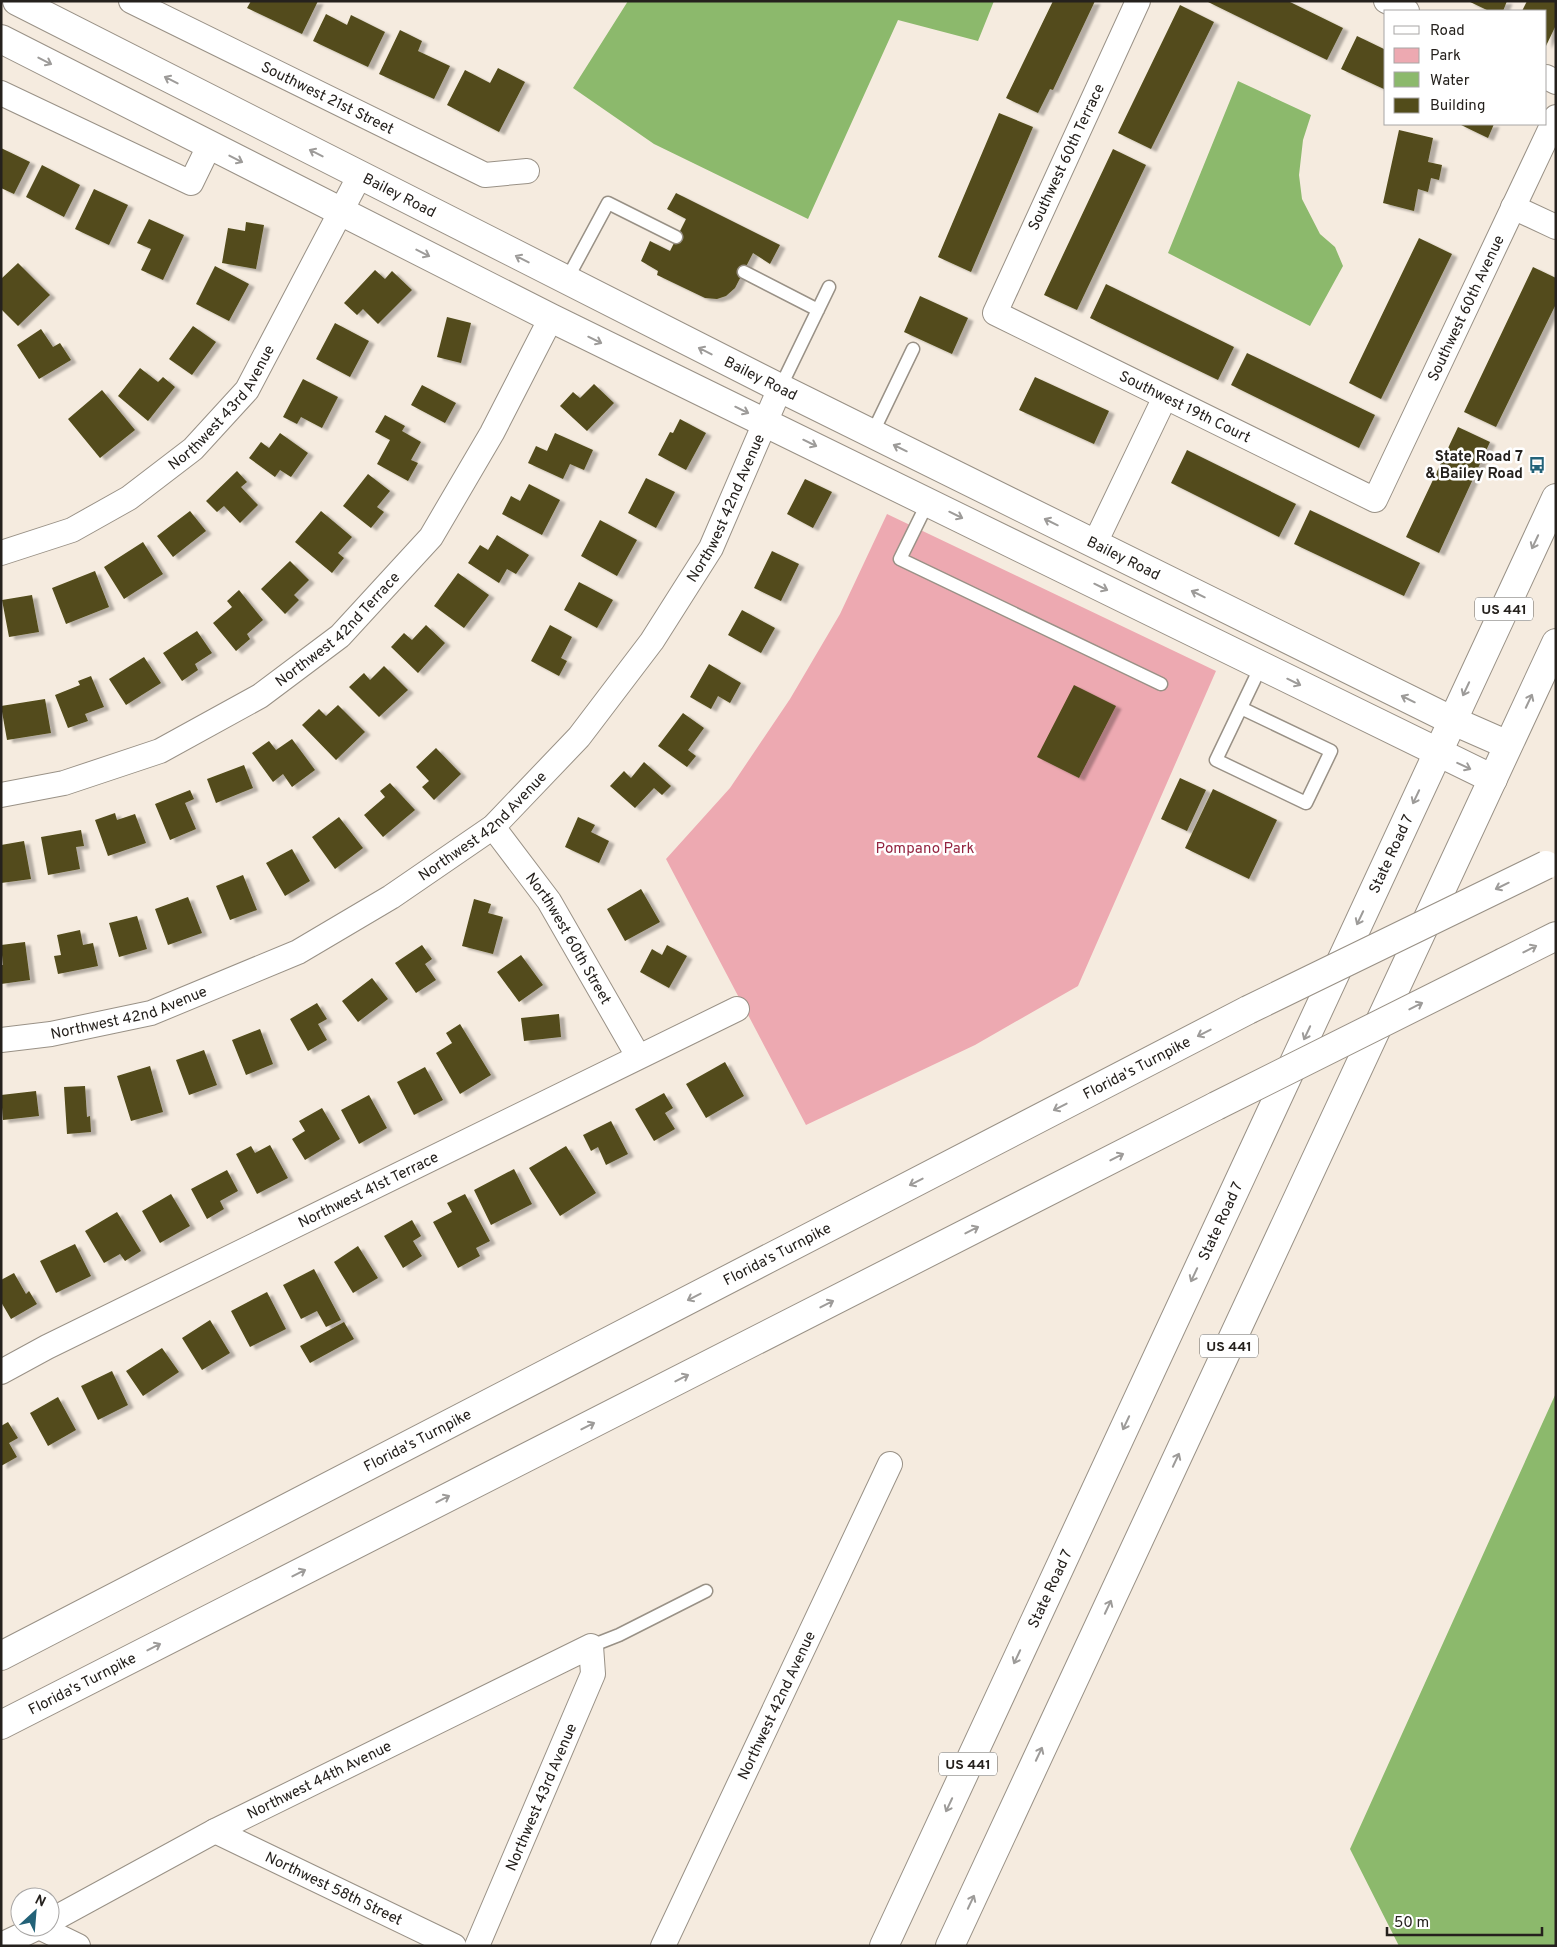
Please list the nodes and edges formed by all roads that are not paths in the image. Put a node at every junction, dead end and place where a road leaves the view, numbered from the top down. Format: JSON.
{"nodes":[{"id":1,"x":131,"y":1,"type":"edge"},
{"id":2,"x":1138,"y":1,"type":"edge"},
{"id":3,"x":1386,"y":1,"type":"edge"},
{"id":4,"x":26,"y":3,"type":"edge"},
{"id":5,"x":1405,"y":10,"type":"edge"},
{"id":6,"x":1,"y":39,"type":"edge"},
{"id":7,"x":1,"y":93,"type":"edge"},
{"id":8,"x":1556,"y":117,"type":"edge"},
{"id":9,"x":209,"y":146,"type":"junction"},
{"id":10,"x":527,"y":171,"type":"dead end"},
{"id":11,"x":360,"y":175,"type":"junction"},
{"id":12,"x":1513,"y":207,"type":"junction"},
{"id":13,"x":341,"y":212,"type":"junction"},
{"id":14,"x":1556,"y":227,"type":"edge"},
{"id":15,"x":676,"y":238,"type":"dead end"},
{"id":16,"x":744,"y":272,"type":"dead end"},
{"id":17,"x":566,"y":281,"type":"junction"},
{"id":18,"x":829,"y":286,"type":"dead end"},
{"id":19,"x":818,"y":310,"type":"junction"},
{"id":20,"x":994,"y":313,"type":"joint"},
{"id":21,"x":551,"y":318,"type":"junction"},
{"id":22,"x":913,"y":349,"type":"dead end"},
{"id":23,"x":780,"y":388,"type":"junction"},
{"id":24,"x":1165,"y":397,"type":"junction"},
{"id":25,"x":766,"y":422,"type":"junction"},
{"id":26,"x":872,"y":434,"type":"junction"},
{"id":27,"x":944,"y":469,"type":"junction"},
{"id":28,"x":1556,"y":498,"type":"edge"},
{"id":29,"x":1375,"y":500,"type":"joint"},
{"id":30,"x":928,"y":502,"type":"junction"},
{"id":31,"x":1095,"y":543,"type":"junction"},
{"id":32,"x":1,"y":553,"type":"edge"},
{"id":33,"x":1556,"y":643,"type":"edge"},
{"id":34,"x":1261,"y":666,"type":"junction"},
{"id":35,"x":1161,"y":684,"type":"dead end"},
{"id":36,"x":1241,"y":708,"type":"junction"},
{"id":37,"x":1451,"y":720,"type":"junction"},
{"id":38,"x":1508,"y":745,"type":"junction"},
{"id":39,"x":1436,"y":753,"type":"junction"},
{"id":40,"x":1493,"y":780,"type":"junction"},
{"id":41,"x":1,"y":795,"type":"edge"},
{"id":42,"x":493,"y":827,"type":"junction"},
{"id":43,"x":1551,"y":863,"type":"edge"},
{"id":44,"x":1556,"y":936,"type":"edge"},
{"id":45,"x":737,"y":1009,"type":"dead end"},
{"id":46,"x":1,"y":1040,"type":"edge"},
{"id":47,"x":638,"y":1056,"type":"junction"},
{"id":48,"x":1,"y":1372,"type":"edge"},
{"id":49,"x":890,"y":1464,"type":"dead end"},
{"id":50,"x":706,"y":1591,"type":"dead end"},
{"id":51,"x":30,"y":1639,"type":"junction"},
{"id":52,"x":1,"y":1644,"type":"edge"},
{"id":53,"x":591,"y":1646,"type":"junction"},
{"id":54,"x":1,"y":1656,"type":"edge"},
{"id":55,"x":1,"y":1725,"type":"edge"},
{"id":56,"x":215,"y":1831,"type":"junction"},
{"id":57,"x":60,"y":1916,"type":"edge"},
{"id":58,"x":18,"y":1937,"type":"edge"},
{"id":59,"x":60,"y":1937,"type":"edge"},
{"id":60,"x":1,"y":1945,"type":"edge"},
{"id":61,"x":78,"y":1946,"type":"edge"},
{"id":62,"x":454,"y":1946,"type":"edge"},
{"id":63,"x":477,"y":1946,"type":"edge"},
{"id":64,"x":663,"y":1946,"type":"edge"},
{"id":65,"x":884,"y":1946,"type":"edge"},
{"id":66,"x":950,"y":1946,"type":"edge"}],
"edges":[{"from":1,"to":10,"type":"street","name":"Southwest 21st Street"},
{"from":2,"to":20,"type":"street","name":"Southwest 60th Terrace"},
{"from":3,"to":5,"type":"street"},
{"from":11,"to":4,"type":"main road","name":"Bailey Road","one_way":true},
{"from":6,"to":9,"type":"main road","one_way":true},
{"from":7,"to":9,"type":"street"},
{"from":8,"to":12,"type":"street","name":"Southwest 60th Avenue"},
{"from":9,"to":13,"type":"main road","one_way":true},
{"from":11,"to":13,"type":"street","name":"Northwest 43rd Avenue"},
{"from":17,"to":11,"type":"main road","name":"Bailey Road","one_way":true},
{"from":12,"to":14,"type":"street"},
{"from":12,"to":29,"type":"street","name":"Southwest 60th Avenue"},
{"from":13,"to":21,"type":"main road","one_way":true},
{"from":13,"to":32,"type":"street","name":"Northwest 43rd Avenue"},
{"from":15,"to":17,"type":"lane"},
{"from":16,"to":19,"type":"lane"},
{"from":23,"to":17,"type":"main road","name":"Bailey Road","one_way":true},
{"from":18,"to":19,"type":"lane"},
{"from":19,"to":23,"type":"lane"},
{"from":20,"to":24,"type":"street","name":"Southwest 19th Court"},
{"from":21,"to":25,"type":"main road","one_way":true},
{"from":21,"to":41,"type":"street","name":"Northwest 42nd Terrace"},
{"from":22,"to":26,"type":"lane"},
{"from":23,"to":25,"type":"street","name":"Northwest 42nd Avenue"},
{"from":23,"to":26,"type":"main road","name":"Bailey Road"},
{"from":24,"to":29,"type":"street","name":"Southwest 19th Court"},
{"from":24,"to":31,"type":"street"},
{"from":25,"to":30,"type":"main road","one_way":true},
{"from":25,"to":42,"type":"street","name":"Northwest 42nd Avenue"},
{"from":27,"to":26,"type":"main road","name":"Bailey Road","one_way":true},
{"from":27,"to":30,"type":"main road"},
{"from":31,"to":27,"type":"main road","name":"Bailey Road","one_way":true},
{"from":28,"to":37,"type":"main road","name":"State Road 7","number":"US 441","one_way":true},
{"from":30,"to":34,"type":"main road","one_way":true},
{"from":30,"to":35,"type":"lane"},
{"from":37,"to":31,"type":"main road","name":"Bailey Road","one_way":true},
{"from":38,"to":33,"type":"main road","number":"US 441","one_way":true},
{"from":34,"to":36,"type":"lane"},
{"from":34,"to":39,"type":"main road","one_way":true},
{"from":36,"to":36,"type":"lane"},
{"from":37,"to":38,"type":"main road","name":"Bailey Road"},
{"from":37,"to":39,"type":"main road","name":"State Road 7","number":"US 441"},
{"from":38,"to":40,"type":"main road","number":"US 441"},
{"from":39,"to":40,"type":"main road","one_way":true},
{"from":39,"to":65,"type":"main road","name":"State Road 7","number":"US 441","one_way":true},
{"from":66,"to":40,"type":"main road","number":"US 441","one_way":true},
{"from":42,"to":46,"type":"street","name":"Northwest 42nd Avenue"},
{"from":42,"to":47,"type":"street","name":"Northwest 60th Street"},
{"from":43,"to":51,"type":"main road","name":"Florida's Turnpike","one_way":true,"bridge":true},
{"from":55,"to":44,"type":"main road","name":"Florida's Turnpike","one_way":true,"bridge":true},
{"from":45,"to":47,"type":"street","name":"Northwest 41st Terrace"},
{"from":47,"to":48,"type":"street","name":"Northwest 41st Terrace"},
{"from":49,"to":64,"type":"street","name":"Northwest 42nd Avenue"},
{"from":50,"to":53,"type":"lane"},
{"from":51,"to":52,"type":"main road"},
{"from":51,"to":54,"type":"main road","name":"Florida's Turnpike"},
{"from":53,"to":56,"type":"street","name":"Northwest 44th Avenue"},
{"from":53,"to":63,"type":"street","name":"Northwest 43rd Avenue"},
{"from":56,"to":57,"type":"street","name":"Northwest 44th Avenue"},
{"from":56,"to":62,"type":"street","name":"Northwest 58th Street"},
{"from":58,"to":60,"type":"street"},
{"from":59,"to":61,"type":"street"}]}
